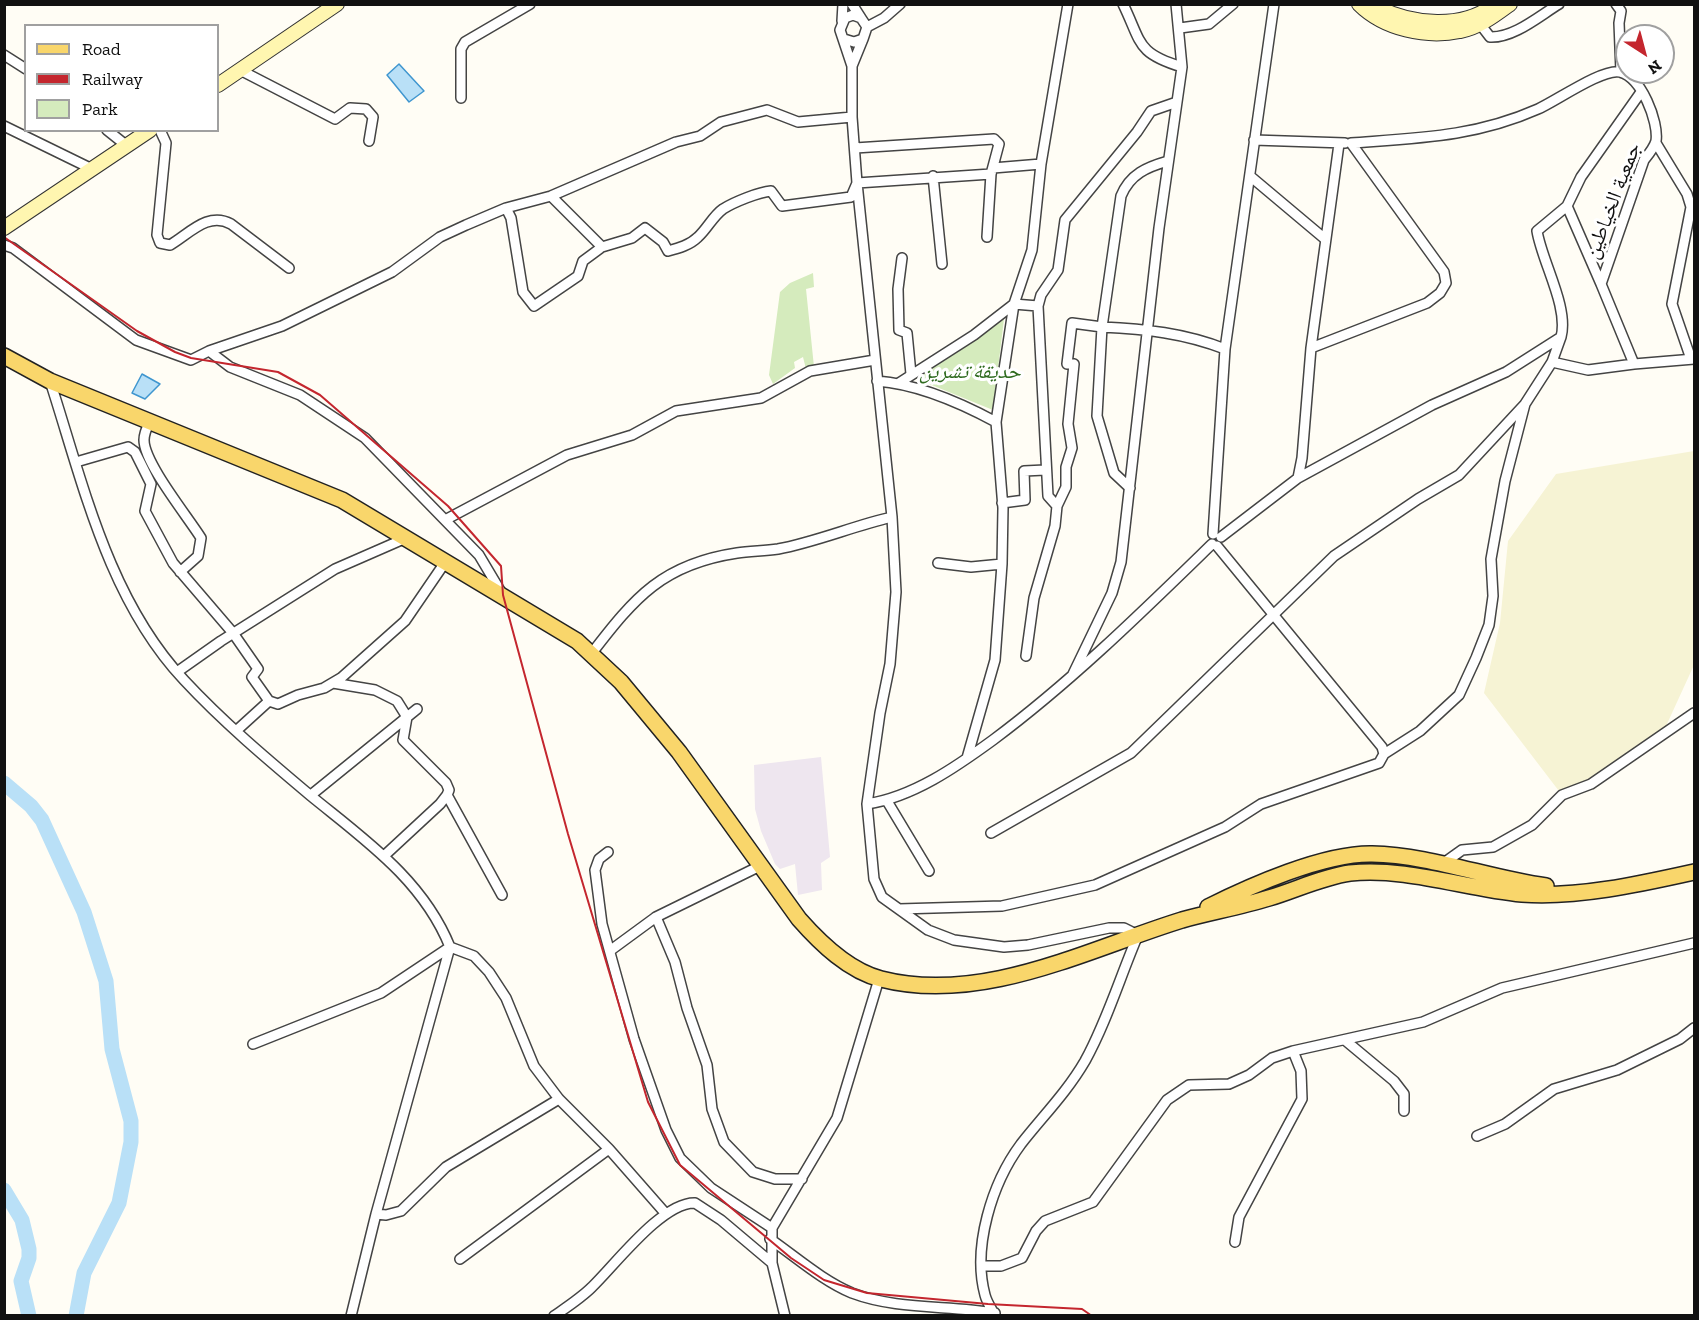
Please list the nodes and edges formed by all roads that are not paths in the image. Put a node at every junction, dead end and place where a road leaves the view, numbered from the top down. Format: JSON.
{"nodes":[{"id":1,"x":337,"y":4,"type":"edge"},
{"id":2,"x":530,"y":4,"type":"edge"},
{"id":3,"x":843,"y":4,"type":"edge"},
{"id":4,"x":852,"y":4,"type":"edge"},
{"id":5,"x":900,"y":4,"type":"edge"},
{"id":6,"x":1068,"y":4,"type":"edge"},
{"id":7,"x":1123,"y":4,"type":"edge"},
{"id":8,"x":1176,"y":4,"type":"edge"},
{"id":9,"x":1233,"y":4,"type":"edge"},
{"id":10,"x":1274,"y":4,"type":"edge"},
{"id":11,"x":1359,"y":4,"type":"edge"},
{"id":12,"x":1372,"y":4,"type":"edge"},
{"id":13,"x":1495,"y":4,"type":"edge"},
{"id":14,"x":1509,"y":4,"type":"edge"},
{"id":15,"x":1559,"y":4,"type":"edge"},
{"id":16,"x":1616,"y":4,"type":"edge"},
{"id":17,"x":861,"y":18,"type":"junction"},
{"id":18,"x":842,"y":21,"type":"junction"},
{"id":19,"x":1480,"y":24,"type":"junction"},
{"id":20,"x":1619,"y":24,"type":"edge"},
{"id":21,"x":867,"y":27,"type":"junction"},
{"id":22,"x":1180,"y":28,"type":"junction"},
{"id":23,"x":844,"y":39,"type":"junction"},
{"id":24,"x":862,"y":39,"type":"junction"},
{"id":25,"x":4,"y":55,"type":"edge"},
{"id":26,"x":852,"y":66,"type":"junction"},
{"id":27,"x":1182,"y":67,"type":"junction"},
{"id":28,"x":24,"y":68,"type":"edge"},
{"id":29,"x":240,"y":70,"type":"junction"},
{"id":30,"x":1615,"y":72,"type":"edge"},
{"id":31,"x":219,"y":84,"type":"edge"},
{"id":32,"x":1635,"y":84,"type":"edge"},
{"id":33,"x":1641,"y":92,"type":"junction"},
{"id":34,"x":461,"y":98,"type":"dead end"},
{"id":35,"x":1177,"y":102,"type":"junction"},
{"id":36,"x":852,"y":117,"type":"junction"},
{"id":37,"x":4,"y":126,"type":"edge"},
{"id":38,"x":110,"y":132,"type":"edge"},
{"id":39,"x":147,"y":132,"type":"edge"},
{"id":40,"x":161,"y":132,"type":"edge"},
{"id":41,"x":1254,"y":140,"type":"junction"},
{"id":42,"x":369,"y":141,"type":"dead end"},
{"id":43,"x":1351,"y":143,"type":"junction"},
{"id":44,"x":1656,"y":143,"type":"junction"},
{"id":45,"x":1339,"y":144,"type":"junction"},
{"id":46,"x":127,"y":146,"type":"junction"},
{"id":47,"x":855,"y":148,"type":"junction"},
{"id":48,"x":1168,"y":161,"type":"junction"},
{"id":49,"x":1041,"y":164,"type":"junction"},
{"id":50,"x":92,"y":169,"type":"junction"},
{"id":51,"x":992,"y":171,"type":"junction"},
{"id":52,"x":933,"y":176,"type":"junction"},
{"id":53,"x":1250,"y":176,"type":"junction"},
{"id":54,"x":857,"y":183,"type":"junction"},
{"id":55,"x":551,"y":196,"type":"junction"},
{"id":56,"x":1567,"y":206,"type":"junction"},
{"id":57,"x":506,"y":208,"type":"junction"},
{"id":58,"x":4,"y":228,"type":"edge"},
{"id":59,"x":987,"y":237,"type":"dead end"},
{"id":60,"x":1325,"y":239,"type":"junction"},
{"id":61,"x":4,"y":245,"type":"edge"},
{"id":62,"x":602,"y":247,"type":"junction"},
{"id":63,"x":902,"y":258,"type":"dead end"},
{"id":64,"x":942,"y":264,"type":"dead end"},
{"id":65,"x":289,"y":268,"type":"dead end"},
{"id":66,"x":1601,"y":284,"type":"junction"},
{"id":67,"x":1014,"y":304,"type":"junction"},
{"id":68,"x":1038,"y":306,"type":"junction"},
{"id":69,"x":1102,"y":327,"type":"junction"},
{"id":70,"x":1148,"y":329,"type":"junction"},
{"id":71,"x":1561,"y":337,"type":"junction"},
{"id":72,"x":1311,"y":348,"type":"junction"},
{"id":73,"x":1225,"y":349,"type":"junction"},
{"id":74,"x":209,"y":351,"type":"junction"},
{"id":75,"x":4,"y":356,"type":"edge"},
{"id":76,"x":1693,"y":359,"type":"edge"},
{"id":77,"x":875,"y":360,"type":"junction"},
{"id":78,"x":1552,"y":362,"type":"junction"},
{"id":79,"x":1634,"y":364,"type":"junction"},
{"id":80,"x":911,"y":374,"type":"junction"},
{"id":81,"x":50,"y":381,"type":"junction"},
{"id":82,"x":876,"y":381,"type":"junction"},
{"id":83,"x":899,"y":383,"type":"junction"},
{"id":84,"x":1525,"y":404,"type":"junction"},
{"id":85,"x":150,"y":421,"type":"junction"},
{"id":86,"x":996,"y":422,"type":"junction"},
{"id":87,"x":76,"y":462,"type":"junction"},
{"id":88,"x":1046,"y":470,"type":"junction"},
{"id":89,"x":1298,"y":478,"type":"junction"},
{"id":90,"x":1130,"y":488,"type":"junction"},
{"id":91,"x":1002,"y":502,"type":"junction"},
{"id":92,"x":1057,"y":506,"type":"junction"},
{"id":93,"x":892,"y":517,"type":"junction"},
{"id":94,"x":445,"y":520,"type":"junction"},
{"id":95,"x":406,"y":538,"type":"junction"},
{"id":96,"x":1216,"y":541,"type":"junction"},
{"id":97,"x":446,"y":561,"type":"junction"},
{"id":98,"x":938,"y":563,"type":"dead end"},
{"id":99,"x":1002,"y":564,"type":"junction"},
{"id":100,"x":180,"y":572,"type":"junction"},
{"id":101,"x":502,"y":595,"type":"junction"},
{"id":102,"x":1272,"y":615,"type":"junction"},
{"id":103,"x":233,"y":633,"type":"junction"},
{"id":104,"x":592,"y":653,"type":"junction"},
{"id":105,"x":1026,"y":656,"type":"dead end"},
{"id":106,"x":177,"y":672,"type":"junction"},
{"id":107,"x":1072,"y":676,"type":"junction"},
{"id":108,"x":333,"y":683,"type":"junction"},
{"id":109,"x":269,"y":701,"type":"junction"},
{"id":110,"x":417,"y":709,"type":"dead end"},
{"id":111,"x":1695,"y":714,"type":"edge"},
{"id":112,"x":407,"y":717,"type":"junction"},
{"id":113,"x":236,"y":731,"type":"junction"},
{"id":114,"x":1384,"y":754,"type":"junction"},
{"id":115,"x":967,"y":758,"type":"junction"},
{"id":116,"x":310,"y":795,"type":"junction"},
{"id":117,"x":447,"y":795,"type":"junction"},
{"id":118,"x":887,"y":801,"type":"junction"},
{"id":119,"x":867,"y":804,"type":"junction"},
{"id":120,"x":991,"y":834,"type":"dead end"},
{"id":121,"x":608,"y":852,"type":"dead end"},
{"id":122,"x":385,"y":855,"type":"junction"},
{"id":123,"x":762,"y":865,"type":"junction"},
{"id":124,"x":1441,"y":865,"type":"junction"},
{"id":125,"x":929,"y":871,"type":"dead end"},
{"id":126,"x":1695,"y":872,"type":"edge"},
{"id":127,"x":1587,"y":890,"type":"junction"},
{"id":128,"x":502,"y":895,"type":"dead end"},
{"id":129,"x":899,"y":909,"type":"junction"},
{"id":130,"x":656,"y":917,"type":"junction"},
{"id":131,"x":1184,"y":920,"type":"junction"},
{"id":132,"x":1138,"y":935,"type":"junction"},
{"id":133,"x":1695,"y":943,"type":"edge"},
{"id":134,"x":450,"y":947,"type":"junction"},
{"id":135,"x":611,"y":950,"type":"junction"},
{"id":136,"x":879,"y":979,"type":"junction"},
{"id":137,"x":1695,"y":1028,"type":"edge"},
{"id":138,"x":1347,"y":1041,"type":"junction"},
{"id":139,"x":253,"y":1044,"type":"dead end"},
{"id":140,"x":1293,"y":1051,"type":"junction"},
{"id":141,"x":559,"y":1099,"type":"junction"},
{"id":142,"x":1404,"y":1111,"type":"dead end"},
{"id":143,"x":1477,"y":1136,"type":"dead end"},
{"id":144,"x":609,"y":1149,"type":"junction"},
{"id":145,"x":802,"y":1179,"type":"junction"},
{"id":146,"x":376,"y":1214,"type":"junction"},
{"id":147,"x":666,"y":1214,"type":"junction"},
{"id":148,"x":771,"y":1228,"type":"junction"},
{"id":149,"x":770,"y":1239,"type":"junction"},
{"id":150,"x":1235,"y":1242,"type":"dead end"},
{"id":151,"x":460,"y":1258,"type":"dead end"},
{"id":152,"x":772,"y":1263,"type":"junction"},
{"id":153,"x":982,"y":1266,"type":"junction"},
{"id":154,"x":995,"y":1314,"type":"edge"},
{"id":155,"x":351,"y":1316,"type":"edge"},
{"id":156,"x":554,"y":1316,"type":"edge"},
{"id":157,"x":784,"y":1316,"type":"edge"}],
"edges":[{"from":1,"to":29,"type":"main road"},
{"from":2,"to":34,"type":"street"},
{"from":3,"to":18,"type":"street"},
{"from":4,"to":17,"type":"street"},
{"from":5,"to":21,"type":"street"},
{"from":6,"to":49,"type":"street"},
{"from":7,"to":27,"type":"street"},
{"from":8,"to":22,"type":"street"},
{"from":9,"to":22,"type":"street"},
{"from":10,"to":41,"type":"street"},
{"from":11,"to":19,"type":"main road"},
{"from":12,"to":13,"type":"main road"},
{"from":14,"to":19,"type":"main road"},
{"from":15,"to":19,"type":"street"},
{"from":16,"to":20,"type":"street"},
{"from":17,"to":18,"type":"street"},
{"from":17,"to":21,"type":"street"},
{"from":18,"to":23,"type":"street"},
{"from":21,"to":24,"type":"street"},
{"from":22,"to":27,"type":"street"},
{"from":23,"to":24,"type":"street"},
{"from":23,"to":26,"type":"street"},
{"from":24,"to":26,"type":"street"},
{"from":25,"to":28,"type":"street"},
{"from":26,"to":36,"type":"street"},
{"from":27,"to":35,"type":"street"},
{"from":29,"to":31,"type":"main road"},
{"from":29,"to":42,"type":"street"},
{"from":30,"to":43,"type":"street"},
{"from":32,"to":33,"type":"street","name":"جمعية الخياطين"},
{"from":33,"to":44,"type":"street","name":"جمعية الخياطين"},
{"from":33,"to":56,"type":"street"},
{"from":35,"to":48,"type":"street"},
{"from":35,"to":68,"type":"street"},
{"from":36,"to":47,"type":"street"},
{"from":36,"to":55,"type":"street"},
{"from":37,"to":50,"type":"street"},
{"from":38,"to":46,"type":"street"},
{"from":39,"to":46,"type":"main road"},
{"from":40,"to":65,"type":"street"},
{"from":41,"to":45,"type":"street"},
{"from":41,"to":53,"type":"street"},
{"from":43,"to":45,"type":"street"},
{"from":43,"to":72,"type":"street"},
{"from":44,"to":66,"type":"street","name":"جمعية الخياطين"},
{"from":44,"to":76,"type":"street"},
{"from":45,"to":60,"type":"street"},
{"from":46,"to":50,"type":"main road"},
{"from":47,"to":51,"type":"street"},
{"from":47,"to":54,"type":"street"},
{"from":48,"to":69,"type":"street"},
{"from":48,"to":70,"type":"street"},
{"from":49,"to":51,"type":"street"},
{"from":49,"to":67,"type":"street"},
{"from":50,"to":58,"type":"main road"},
{"from":51,"to":52,"type":"street"},
{"from":51,"to":59,"type":"street"},
{"from":52,"to":54,"type":"street"},
{"from":52,"to":64,"type":"street"},
{"from":53,"to":60,"type":"street"},
{"from":53,"to":73,"type":"street"},
{"from":54,"to":62,"type":"street"},
{"from":54,"to":77,"type":"street"},
{"from":55,"to":57,"type":"street"},
{"from":55,"to":62,"type":"street"},
{"from":56,"to":66,"type":"street","name":"جمعية الخياطين"},
{"from":56,"to":71,"type":"street","name":"جمعية الخياطين"},
{"from":57,"to":62,"type":"street"},
{"from":57,"to":74,"type":"street"},
{"from":60,"to":72,"type":"street"},
{"from":61,"to":74,"type":"street"},
{"from":63,"to":80,"type":"street"},
{"from":66,"to":79,"type":"street"},
{"from":67,"to":68,"type":"street"},
{"from":67,"to":80,"type":"street"},
{"from":67,"to":86,"type":"street"},
{"from":68,"to":88,"type":"street"},
{"from":69,"to":70,"type":"street"},
{"from":69,"to":90,"type":"street"},
{"from":69,"to":92,"type":"street"},
{"from":70,"to":73,"type":"street"},
{"from":70,"to":90,"type":"street"},
{"from":71,"to":78,"type":"street"},
{"from":71,"to":89,"type":"street"},
{"from":72,"to":89,"type":"street"},
{"from":73,"to":96,"type":"street"},
{"from":74,"to":94,"type":"street"},
{"from":75,"to":81,"type":"main road"},
{"from":76,"to":79,"type":"street"},
{"from":77,"to":82,"type":"street"},
{"from":77,"to":94,"type":"street"},
{"from":78,"to":79,"type":"street"},
{"from":78,"to":84,"type":"street"},
{"from":80,"to":83,"type":"street"},
{"from":81,"to":85,"type":"main road"},
{"from":81,"to":87,"type":"street"},
{"from":82,"to":83,"type":"street"},
{"from":82,"to":93,"type":"street"},
{"from":83,"to":86,"type":"street"},
{"from":84,"to":102,"type":"street"},
{"from":84,"to":114,"type":"street"},
{"from":85,"to":95,"type":"main road"},
{"from":85,"to":100,"type":"street"},
{"from":86,"to":91,"type":"street"},
{"from":87,"to":100,"type":"street"},
{"from":87,"to":106,"type":"street"},
{"from":88,"to":91,"type":"street"},
{"from":88,"to":92,"type":"street"},
{"from":89,"to":96,"type":"street"},
{"from":90,"to":107,"type":"street"},
{"from":91,"to":99,"type":"street"},
{"from":92,"to":105,"type":"street"},
{"from":93,"to":104,"type":"street"},
{"from":93,"to":119,"type":"street"},
{"from":94,"to":101,"type":"street"},
{"from":95,"to":97,"type":"main road"},
{"from":95,"to":103,"type":"street"},
{"from":96,"to":102,"type":"street"},
{"from":96,"to":107,"type":"street"},
{"from":97,"to":101,"type":"main road"},
{"from":97,"to":108,"type":"street"},
{"from":98,"to":99,"type":"street"},
{"from":99,"to":115,"type":"street"},
{"from":100,"to":103,"type":"street"},
{"from":101,"to":104,"type":"main road"},
{"from":102,"to":114,"type":"street"},
{"from":102,"to":120,"type":"street"},
{"from":103,"to":106,"type":"street"},
{"from":103,"to":109,"type":"street"},
{"from":104,"to":123,"type":"main road"},
{"from":106,"to":113,"type":"street"},
{"from":107,"to":115,"type":"street"},
{"from":108,"to":109,"type":"street"},
{"from":108,"to":112,"type":"street"},
{"from":109,"to":113,"type":"street"},
{"from":110,"to":112,"type":"street"},
{"from":111,"to":124,"type":"street"},
{"from":112,"to":116,"type":"street"},
{"from":112,"to":117,"type":"street"},
{"from":113,"to":116,"type":"street"},
{"from":114,"to":129,"type":"street"},
{"from":115,"to":118,"type":"street"},
{"from":116,"to":122,"type":"street"},
{"from":117,"to":122,"type":"street"},
{"from":117,"to":128,"type":"street"},
{"from":118,"to":119,"type":"street"},
{"from":118,"to":125,"type":"street"},
{"from":119,"to":129,"type":"street"},
{"from":121,"to":135,"type":"street"},
{"from":122,"to":134,"type":"street"},
{"from":123,"to":130,"type":"street"},
{"from":123,"to":136,"type":"main road"},
{"from":124,"to":127,"type":"main road"},
{"from":124,"to":131,"type":"main road"},
{"from":126,"to":127,"type":"main road"},
{"from":127,"to":131,"type":"main road"},
{"from":129,"to":132,"type":"street"},
{"from":130,"to":135,"type":"street"},
{"from":130,"to":145,"type":"street"},
{"from":131,"to":132,"type":"main road"},
{"from":132,"to":136,"type":"main road"},
{"from":132,"to":153,"type":"street"},
{"from":133,"to":138,"type":"street"},
{"from":134,"to":139,"type":"street"},
{"from":134,"to":141,"type":"street"},
{"from":134,"to":146,"type":"street"},
{"from":135,"to":148,"type":"street"},
{"from":136,"to":145,"type":"street"},
{"from":137,"to":143,"type":"street"},
{"from":138,"to":140,"type":"street"},
{"from":138,"to":142,"type":"street"},
{"from":140,"to":150,"type":"street"},
{"from":140,"to":153,"type":"street"},
{"from":141,"to":144,"type":"street"},
{"from":141,"to":146,"type":"street"},
{"from":144,"to":147,"type":"street"},
{"from":144,"to":151,"type":"street"},
{"from":145,"to":148,"type":"street"},
{"from":146,"to":155,"type":"street"},
{"from":147,"to":152,"type":"street"},
{"from":147,"to":156,"type":"street"},
{"from":148,"to":149,"type":"street"},
{"from":149,"to":152,"type":"street"},
{"from":149,"to":154,"type":"street"},
{"from":152,"to":157,"type":"street"},
{"from":153,"to":154,"type":"street"}]}
